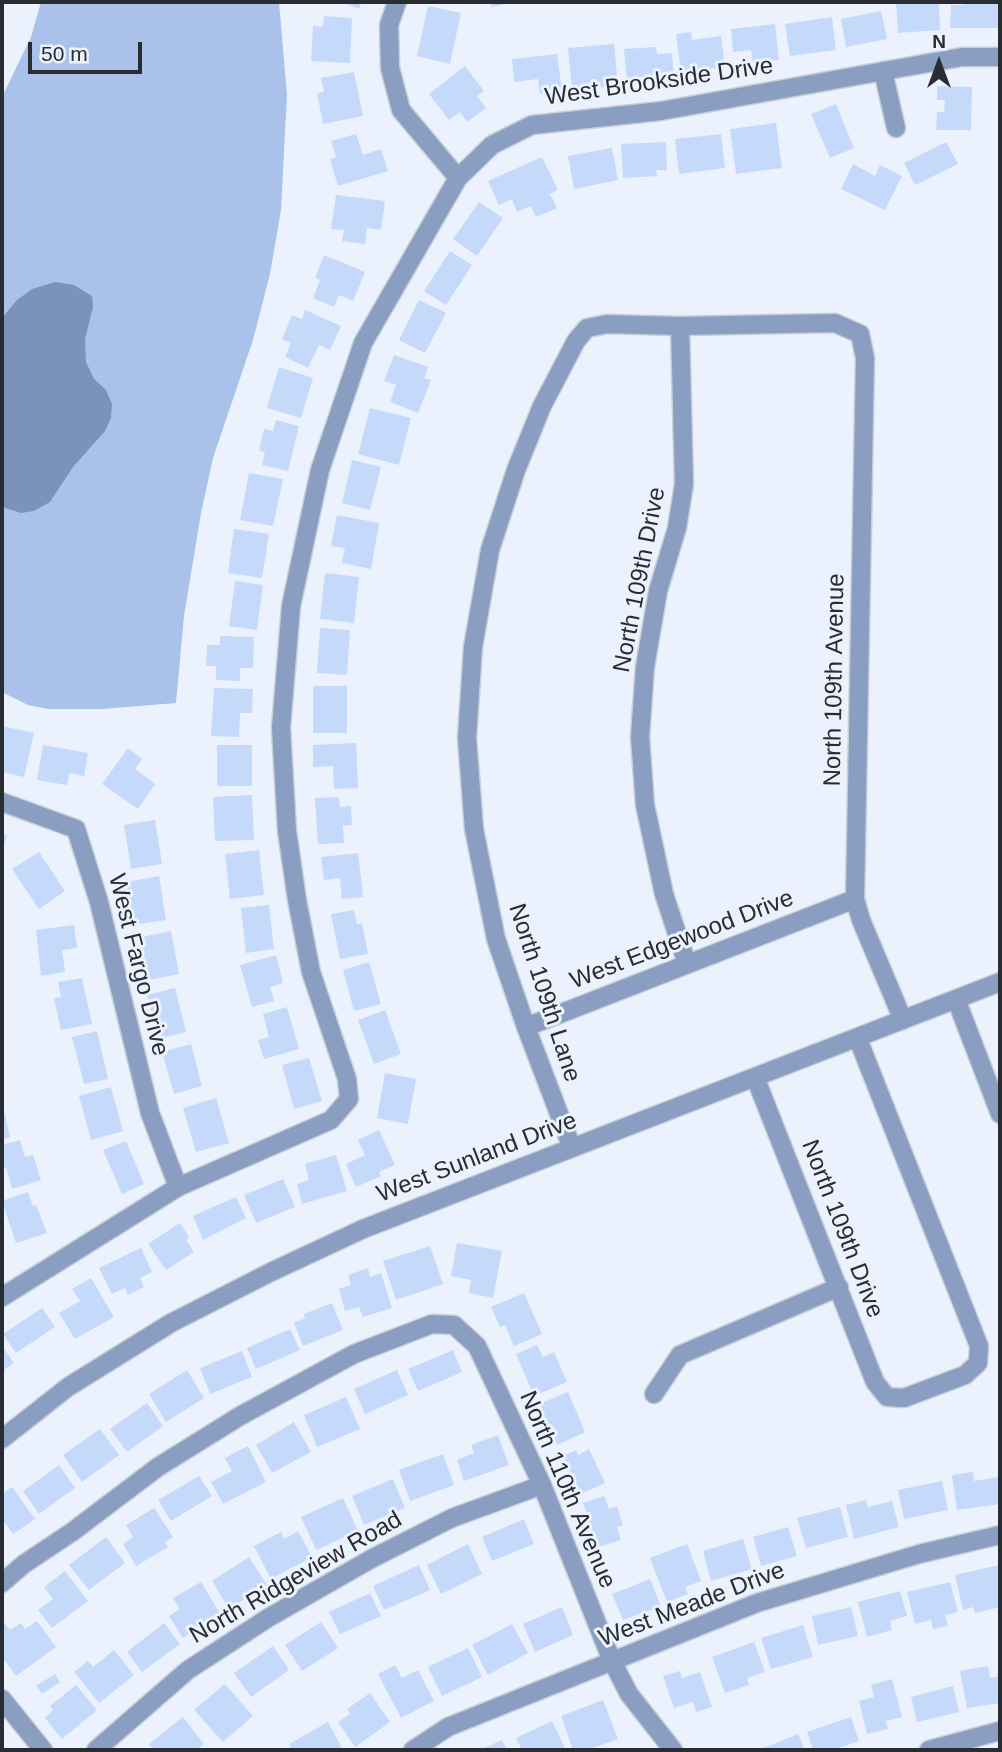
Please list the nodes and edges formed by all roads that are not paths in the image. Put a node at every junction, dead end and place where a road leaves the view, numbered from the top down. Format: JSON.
{"nodes":[{"id":1,"x":397,"y":2,"type":"edge"},
{"id":2,"x":1000,"y":57,"type":"edge"},
{"id":3,"x":883,"y":71,"type":"junction"},
{"id":4,"x":896,"y":128,"type":"dead end"},
{"id":5,"x":458,"y":178,"type":"junction"},
{"id":6,"x":680,"y":326,"type":"junction"},
{"id":7,"x":2,"y":802,"type":"edge"},
{"id":8,"x":855,"y":899,"type":"junction"},
{"id":9,"x":687,"y":964,"type":"junction"},
{"id":10,"x":1000,"y":982,"type":"edge"},
{"id":11,"x":956,"y":999,"type":"junction"},
{"id":12,"x":903,"y":1020,"type":"junction"},
{"id":13,"x":526,"y":1027,"type":"junction"},
{"id":14,"x":858,"y":1039,"type":"junction"},
{"id":15,"x":755,"y":1077,"type":"junction"},
{"id":16,"x":1000,"y":1114,"type":"edge"},
{"id":17,"x":572,"y":1148,"type":"junction"},
{"id":18,"x":178,"y":1188,"type":"junction"},
{"id":19,"x":839,"y":1287,"type":"junction"},
{"id":20,"x":4,"y":1290,"type":"edge"},
{"id":21,"x":654,"y":1394,"type":"dead end"},
{"id":22,"x":2,"y":1439,"type":"edge"},
{"id":23,"x":542,"y":1485,"type":"junction"},
{"id":24,"x":1000,"y":1535,"type":"edge"},
{"id":25,"x":2,"y":1583,"type":"edge"},
{"id":26,"x":612,"y":1661,"type":"junction"},
{"id":27,"x":2,"y":1699,"type":"edge"},
{"id":28,"x":1000,"y":1731,"type":"edge"},
{"id":29,"x":43,"y":1750,"type":"edge"},
{"id":30,"x":96,"y":1750,"type":"edge"},
{"id":31,"x":413,"y":1750,"type":"edge"},
{"id":32,"x":673,"y":1750,"type":"edge"},
{"id":33,"x":929,"y":1750,"type":"edge"}],
"edges":[{"from":1,"to":5,"type":"street"},
{"from":2,"to":3,"type":"street","name":"West Brookside Drive"},
{"from":3,"to":4,"type":"street"},
{"from":3,"to":5,"type":"street","name":"West Brookside Drive"},
{"from":5,"to":18,"type":"street"},
{"from":6,"to":8,"type":"street","name":"North 109th Avenue"},
{"from":6,"to":9,"type":"street","name":"North 109th Drive"},
{"from":6,"to":13,"type":"street","name":"North 109th Lane"},
{"from":7,"to":18,"type":"street","name":"West Fargo Drive"},
{"from":8,"to":9,"type":"street","name":"West Edgewood Drive"},
{"from":8,"to":12,"type":"street","name":"North 109th Avenue"},
{"from":9,"to":13,"type":"street","name":"West Edgewood Drive"},
{"from":10,"to":11,"type":"street","name":"West Sunland Drive"},
{"from":11,"to":12,"type":"street","name":"West Sunland Drive"},
{"from":11,"to":16,"type":"street"},
{"from":12,"to":14,"type":"street","name":"West Sunland Drive"},
{"from":13,"to":17,"type":"street","name":"North 109th Lane"},
{"from":14,"to":15,"type":"street","name":"West Sunland Drive"},
{"from":14,"to":19,"type":"street","name":"North 109th Drive"},
{"from":15,"to":17,"type":"street","name":"West Sunland Drive"},
{"from":15,"to":19,"type":"street","name":"North 109th Drive"},
{"from":17,"to":22,"type":"street","name":"West Sunland Drive"},
{"from":18,"to":20,"type":"street"},
{"from":19,"to":21,"type":"street"},
{"from":23,"to":25,"type":"street","name":"North 110th Avenue"},
{"from":23,"to":26,"type":"street","name":"North 110th Avenue"},
{"from":23,"to":30,"type":"street","name":"North Ridgeview Road"},
{"from":24,"to":26,"type":"street","name":"West Meade Drive"},
{"from":26,"to":31,"type":"street","name":"West Meade Drive"},
{"from":26,"to":32,"type":"street","name":"North 110th Avenue"},
{"from":27,"to":29,"type":"street"},
{"from":28,"to":33,"type":"street"}]}
